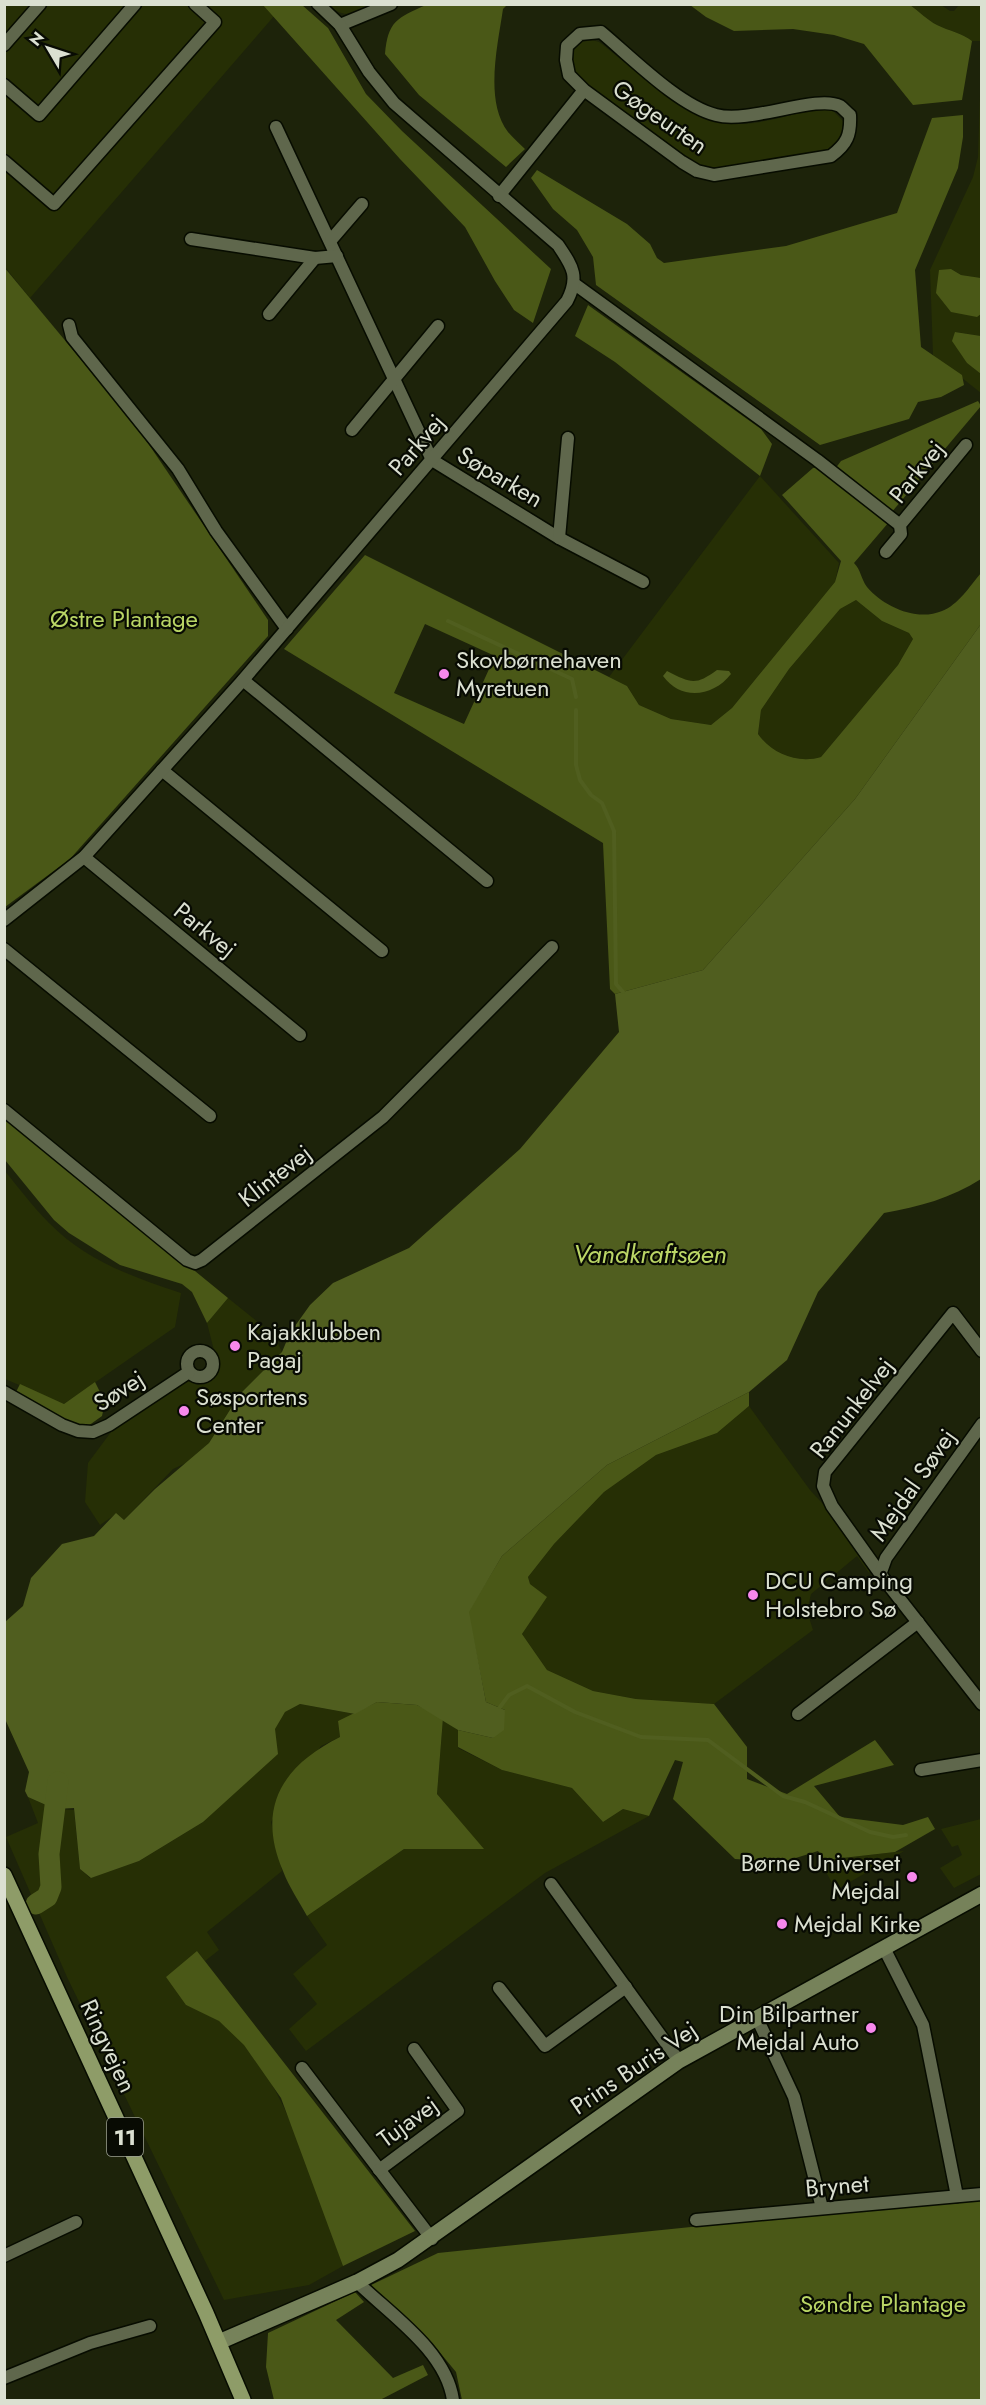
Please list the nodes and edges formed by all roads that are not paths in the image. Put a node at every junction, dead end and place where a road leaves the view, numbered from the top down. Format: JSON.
{"nodes":[{"id":1,"x":40,"y":4,"type":"edge"},
{"id":2,"x":135,"y":4,"type":"edge"},
{"id":3,"x":195,"y":4,"type":"edge"},
{"id":4,"x":318,"y":4,"type":"edge"},
{"id":5,"x":391,"y":4,"type":"edge"},
{"id":6,"x":340,"y":25,"type":"junction"},
{"id":7,"x":4,"y":45,"type":"edge"},
{"id":8,"x":4,"y":85,"type":"edge"},
{"id":9,"x":584,"y":90,"type":"junction"},
{"id":10,"x":276,"y":127,"type":"dead end"},
{"id":11,"x":4,"y":161,"type":"edge"},
{"id":12,"x":499,"y":196,"type":"junction"},
{"id":13,"x":362,"y":204,"type":"dead end"},
{"id":14,"x":191,"y":239,"type":"dead end"},
{"id":15,"x":331,"y":240,"type":"junction"},
{"id":16,"x":337,"y":256,"type":"junction"},
{"id":17,"x":315,"y":258,"type":"junction"},
{"id":18,"x":576,"y":285,"type":"junction"},
{"id":19,"x":269,"y":314,"type":"dead end"},
{"id":20,"x":69,"y":325,"type":"dead end"},
{"id":21,"x":438,"y":326,"type":"dead end"},
{"id":22,"x":396,"y":381,"type":"junction"},
{"id":23,"x":352,"y":430,"type":"dead end"},
{"id":24,"x":568,"y":438,"type":"dead end"},
{"id":25,"x":966,"y":445,"type":"dead end"},
{"id":26,"x":432,"y":460,"type":"junction"},
{"id":27,"x":900,"y":525,"type":"junction"},
{"id":28,"x":559,"y":538,"type":"junction"},
{"id":29,"x":886,"y":552,"type":"dead end"},
{"id":30,"x":643,"y":582,"type":"dead end"},
{"id":31,"x":287,"y":629,"type":"junction"},
{"id":32,"x":243,"y":680,"type":"junction"},
{"id":33,"x":162,"y":770,"type":"junction"},
{"id":34,"x":84,"y":858,"type":"junction"},
{"id":35,"x":487,"y":881,"type":"dead end"},
{"id":36,"x":4,"y":920,"type":"edge"},
{"id":37,"x":552,"y":947,"type":"dead end"},
{"id":38,"x":4,"y":949,"type":"edge"},
{"id":39,"x":382,"y":951,"type":"dead end"},
{"id":40,"x":300,"y":1035,"type":"dead end"},
{"id":41,"x":4,"y":1110,"type":"edge"},
{"id":42,"x":210,"y":1116,"type":"dead end"},
{"id":43,"x":981,"y":1351,"type":"edge"},
{"id":44,"x":189,"y":1372,"type":"dead end"},
{"id":45,"x":4,"y":1392,"type":"edge"},
{"id":46,"x":981,"y":1424,"type":"edge"},
{"id":47,"x":882,"y":1572,"type":"junction"},
{"id":48,"x":918,"y":1622,"type":"junction"},
{"id":49,"x":981,"y":1704,"type":"edge"},
{"id":50,"x":798,"y":1714,"type":"dead end"},
{"id":51,"x":981,"y":1760,"type":"edge"},
{"id":52,"x":921,"y":1770,"type":"dead end"},
{"id":53,"x":4,"y":1875,"type":"edge"},
{"id":54,"x":551,"y":1884,"type":"dead end"},
{"id":55,"x":981,"y":1894,"type":"edge"},
{"id":56,"x":884,"y":1948,"type":"junction"},
{"id":57,"x":626,"y":1987,"type":"junction"},
{"id":58,"x":499,"y":1988,"type":"dead end"},
{"id":59,"x":757,"y":2018,"type":"junction"},
{"id":60,"x":414,"y":2049,"type":"dead end"},
{"id":61,"x":680,"y":2061,"type":"junction"},
{"id":62,"x":302,"y":2068,"type":"dead end"},
{"id":63,"x":379,"y":2170,"type":"junction"},
{"id":64,"x":981,"y":2194,"type":"edge"},
{"id":65,"x":957,"y":2196,"type":"junction"},
{"id":66,"x":822,"y":2208,"type":"junction"},
{"id":67,"x":696,"y":2220,"type":"dead end"},
{"id":68,"x":76,"y":2222,"type":"dead end"},
{"id":69,"x":432,"y":2239,"type":"junction"},
{"id":70,"x":4,"y":2256,"type":"edge"},
{"id":71,"x":357,"y":2282,"type":"junction"},
{"id":72,"x":150,"y":2326,"type":"dead end"},
{"id":73,"x":219,"y":2342,"type":"junction"},
{"id":74,"x":4,"y":2378,"type":"edge"},
{"id":75,"x":243,"y":2400,"type":"edge"},
{"id":76,"x":453,"y":2400,"type":"edge"}],
"edges":[{"from":1,"to":7,"type":"street"},
{"from":2,"to":8,"type":"street"},
{"from":3,"to":11,"type":"street"},
{"from":4,"to":6,"type":"street"},
{"from":5,"to":6,"type":"street"},
{"from":6,"to":12,"type":"street"},
{"from":9,"to":9,"type":"street","name":"Gøgeurten"},
{"from":9,"to":12,"type":"street","name":"Gøgeurten"},
{"from":10,"to":15,"type":"street","name":"Søparken"},
{"from":12,"to":18,"type":"street"},
{"from":13,"to":15,"type":"street"},
{"from":14,"to":17,"type":"street"},
{"from":15,"to":16,"type":"street","name":"Søparken"},
{"from":16,"to":17,"type":"street"},
{"from":16,"to":22,"type":"street","name":"Søparken"},
{"from":17,"to":19,"type":"street"},
{"from":18,"to":26,"type":"street","name":"Parkvej"},
{"from":18,"to":27,"type":"street","name":"Parkvej"},
{"from":20,"to":31,"type":"street"},
{"from":21,"to":22,"type":"street"},
{"from":22,"to":23,"type":"street"},
{"from":22,"to":26,"type":"street","name":"Søparken"},
{"from":24,"to":28,"type":"street","name":"Søparken"},
{"from":25,"to":27,"type":"street","name":"Parkvej"},
{"from":26,"to":28,"type":"street","name":"Søparken"},
{"from":26,"to":31,"type":"street","name":"Parkvej"},
{"from":27,"to":29,"type":"street","name":"Parkvej"},
{"from":28,"to":30,"type":"street","name":"Søparken"},
{"from":31,"to":32,"type":"street","name":"Parkvej"},
{"from":32,"to":33,"type":"street","name":"Parkvej"},
{"from":32,"to":35,"type":"street"},
{"from":33,"to":34,"type":"street","name":"Parkvej"},
{"from":33,"to":39,"type":"street"},
{"from":34,"to":36,"type":"street","name":"Parkvej"},
{"from":34,"to":40,"type":"street","name":"Parkvej"},
{"from":37,"to":41,"type":"street","name":"Klintevej"},
{"from":38,"to":42,"type":"street"},
{"from":43,"to":47,"type":"street","name":"Ranunkelvej"},
{"from":44,"to":45,"type":"street","name":"Søvej"},
{"from":46,"to":47,"type":"street","name":"Mejdal Søvej"},
{"from":47,"to":48,"type":"street"},
{"from":48,"to":49,"type":"street"},
{"from":48,"to":50,"type":"street"},
{"from":51,"to":52,"type":"street"},
{"from":53,"to":73,"type":"main road","name":"Ringvejen","number":"11"},
{"from":54,"to":57,"type":"street"},
{"from":55,"to":56,"type":"street","name":"Prins Buris Vej"},
{"from":56,"to":59,"type":"street","name":"Prins Buris Vej"},
{"from":56,"to":65,"type":"street"},
{"from":57,"to":58,"type":"street"},
{"from":57,"to":61,"type":"street"},
{"from":59,"to":61,"type":"street","name":"Prins Buris Vej"},
{"from":59,"to":66,"type":"street"},
{"from":60,"to":63,"type":"street","name":"Tujavej"},
{"from":61,"to":69,"type":"street","name":"Prins Buris Vej"},
{"from":62,"to":63,"type":"street","name":"Tujavej"},
{"from":63,"to":69,"type":"street","name":"Tujavej"},
{"from":64,"to":65,"type":"street","name":"Brynet"},
{"from":65,"to":66,"type":"street","name":"Brynet"},
{"from":66,"to":67,"type":"street","name":"Brynet"},
{"from":68,"to":70,"type":"street"},
{"from":69,"to":71,"type":"street","name":"Prins Buris Vej"},
{"from":71,"to":73,"type":"street","name":"Prins Buris Vej"},
{"from":71,"to":76,"type":"street"},
{"from":72,"to":74,"type":"street"},
{"from":73,"to":75,"type":"main road","name":"Ringvejen","number":"11"}]}
